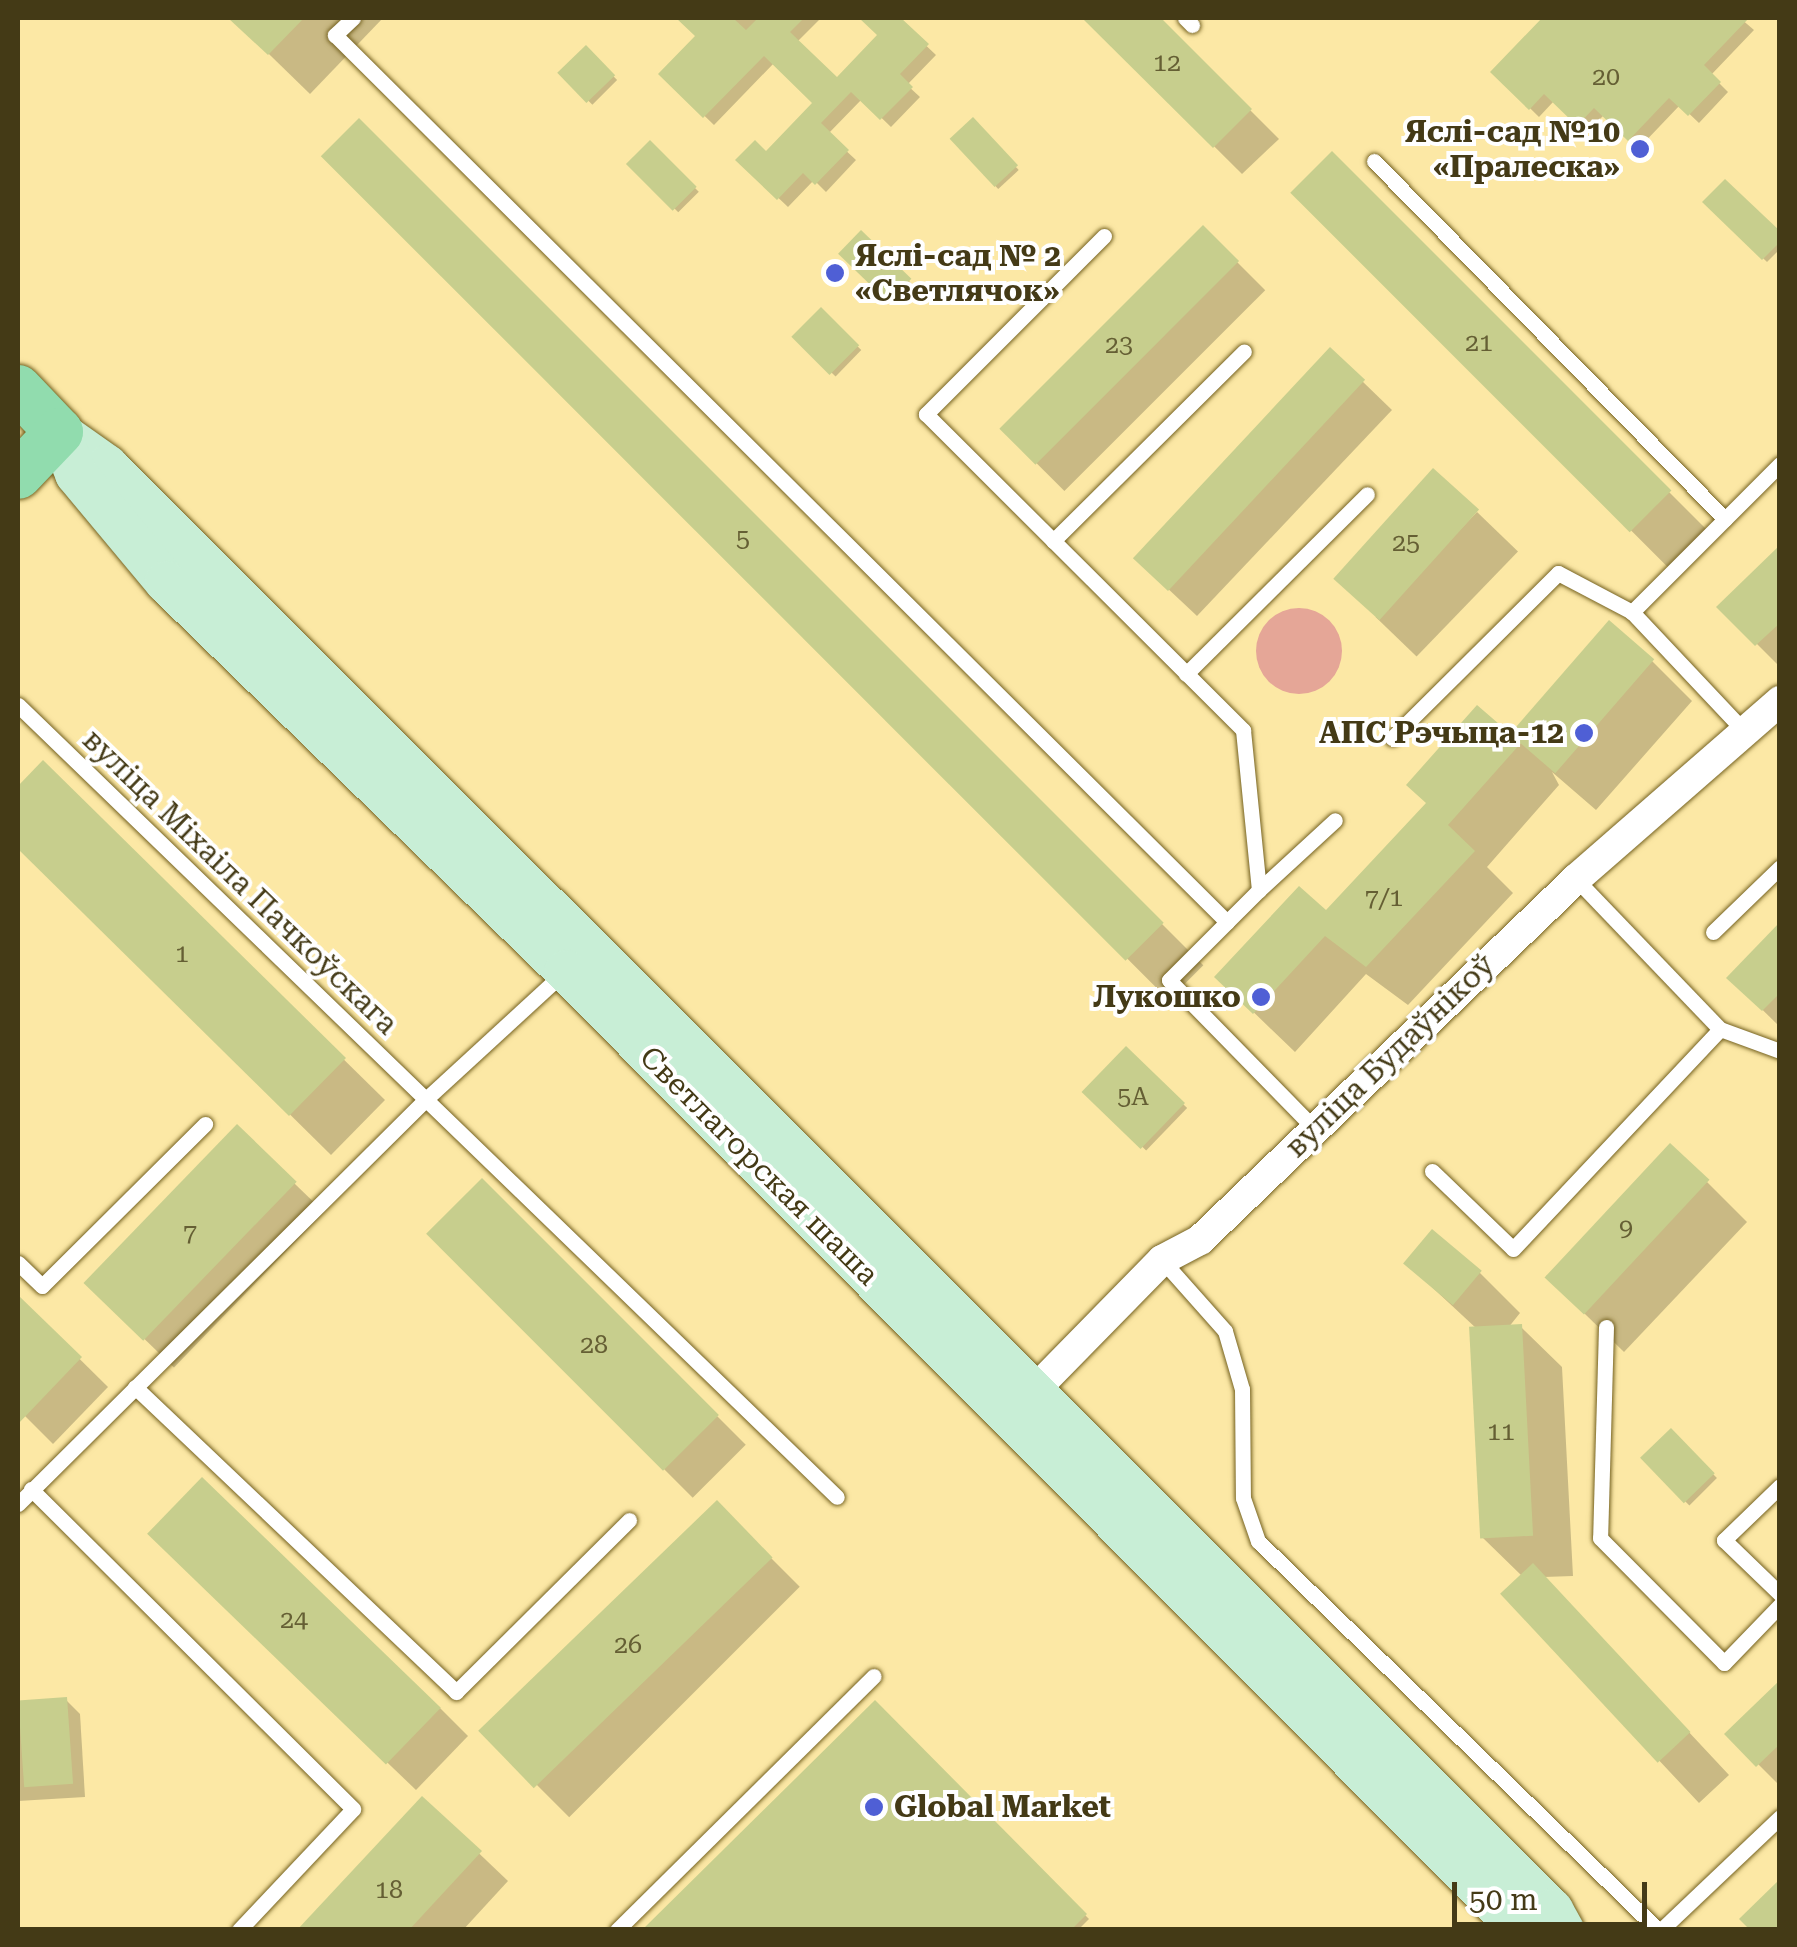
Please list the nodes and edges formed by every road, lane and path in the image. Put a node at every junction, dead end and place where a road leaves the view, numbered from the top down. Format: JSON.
{"nodes":[{"id":1,"x":352,"y":18,"type":"edge"},
{"id":2,"x":1374,"y":161,"type":"dead end"},
{"id":3,"x":1104,"y":236,"type":"dead end"},
{"id":4,"x":1244,"y":351,"type":"dead end"},
{"id":5,"x":18,"y":389,"type":"edge"},
{"id":6,"x":59,"y":432,"type":"junction"},
{"id":7,"x":1780,"y":464,"type":"edge"},
{"id":8,"x":18,"y":475,"type":"edge"},
{"id":9,"x":1367,"y":494,"type":"dead end"},
{"id":10,"x":1725,"y":519,"type":"junction"},
{"id":11,"x":1053,"y":542,"type":"junction"},
{"id":12,"x":1632,"y":612,"type":"junction"},
{"id":13,"x":1186,"y":674,"type":"junction"},
{"id":14,"x":1780,"y":701,"type":"edge"},
{"id":15,"x":18,"y":705,"type":"edge"},
{"id":16,"x":1745,"y":732,"type":"junction"},
{"id":17,"x":1392,"y":738,"type":"dead end"},
{"id":18,"x":1335,"y":820,"type":"dead end"},
{"id":19,"x":1780,"y":867,"type":"edge"},
{"id":20,"x":1576,"y":879,"type":"junction"},
{"id":21,"x":1259,"y":890,"type":"junction"},
{"id":22,"x":1227,"y":922,"type":"junction"},
{"id":23,"x":1712,"y":932,"type":"dead end"},
{"id":24,"x":566,"y":971,"type":"junction"},
{"id":25,"x":1720,"y":1029,"type":"junction"},
{"id":26,"x":1780,"y":1051,"type":"edge"},
{"id":27,"x":425,"y":1100,"type":"junction"},
{"id":28,"x":204,"y":1124,"type":"dead end"},
{"id":29,"x":1313,"y":1127,"type":"junction"},
{"id":30,"x":1432,"y":1172,"type":"dead end"},
{"id":31,"x":1162,"y":1260,"type":"junction"},
{"id":32,"x":18,"y":1264,"type":"edge"},
{"id":33,"x":1606,"y":1327,"type":"dead end"},
{"id":34,"x":135,"y":1387,"type":"junction"},
{"id":35,"x":1021,"y":1404,"type":"junction"},
{"id":36,"x":1780,"y":1486,"type":"edge"},
{"id":37,"x":32,"y":1489,"type":"junction"},
{"id":38,"x":837,"y":1497,"type":"dead end"},
{"id":39,"x":18,"y":1504,"type":"edge"},
{"id":40,"x":628,"y":1520,"type":"dead end"},
{"id":41,"x":1780,"y":1594,"type":"edge"},
{"id":42,"x":1780,"y":1605,"type":"edge"},
{"id":43,"x":874,"y":1676,"type":"dead end"},
{"id":44,"x":1780,"y":1816,"type":"edge"},
{"id":45,"x":239,"y":1930,"type":"edge"},
{"id":46,"x":617,"y":1930,"type":"edge"},
{"id":47,"x":1521,"y":1930,"type":"edge"},
{"id":48,"x":1563,"y":1930,"type":"edge"},
{"id":49,"x":1659,"y":1930,"type":"edge"}],
"edges":[{"from":1,"to":22,"type":"lane"},
{"from":2,"to":10,"type":"lane"},
{"from":3,"to":11,"type":"lane"},
{"from":4,"to":11,"type":"lane"},
{"from":5,"to":6,"type":"main road","name":"Светлагорская шаша"},
{"from":6,"to":8,"type":"main road"},
{"from":6,"to":24,"type":"main road","name":"Светлагорская шаша"},
{"from":6,"to":35,"type":"main road"},
{"from":7,"to":10,"type":"lane"},
{"from":9,"to":13,"type":"lane"},
{"from":10,"to":12,"type":"lane"},
{"from":11,"to":13,"type":"lane"},
{"from":12,"to":16,"type":"lane"},
{"from":12,"to":17,"type":"lane"},
{"from":13,"to":21,"type":"lane"},
{"from":14,"to":16,"type":"street","name":"вуліца Будаўнікоў"},
{"from":15,"to":27,"type":"lane","name":"вуліца Міхаіла Пачкоўскага"},
{"from":16,"to":20,"type":"street","name":"вуліца Будаўнікоў"},
{"from":18,"to":21,"type":"lane"},
{"from":19,"to":23,"type":"lane"},
{"from":20,"to":25,"type":"lane"},
{"from":20,"to":29,"type":"street","name":"вуліца Будаўнікоў"},
{"from":21,"to":22,"type":"lane"},
{"from":22,"to":29,"type":"lane"},
{"from":24,"to":27,"type":"lane"},
{"from":24,"to":35,"type":"main road","name":"Светлагорская шаша"},
{"from":25,"to":26,"type":"lane"},
{"from":25,"to":30,"type":"lane"},
{"from":27,"to":34,"type":"lane"},
{"from":27,"to":38,"type":"lane","name":"вуліца Міхаіла Пачкоўскага"},
{"from":28,"to":32,"type":"lane"},
{"from":29,"to":31,"type":"street","name":"вуліца Будаўнікоў"},
{"from":31,"to":35,"type":"street","name":"вуліца Будаўнікоў"},
{"from":31,"to":49,"type":"lane"},
{"from":33,"to":42,"type":"lane"},
{"from":34,"to":37,"type":"lane"},
{"from":34,"to":40,"type":"lane"},
{"from":35,"to":47,"type":"main road","name":"Светлагорская шаша"},
{"from":35,"to":48,"type":"main road"},
{"from":36,"to":41,"type":"lane"},
{"from":37,"to":39,"type":"lane"},
{"from":37,"to":45,"type":"lane"},
{"from":43,"to":46,"type":"lane"},
{"from":44,"to":49,"type":"lane"}]}
